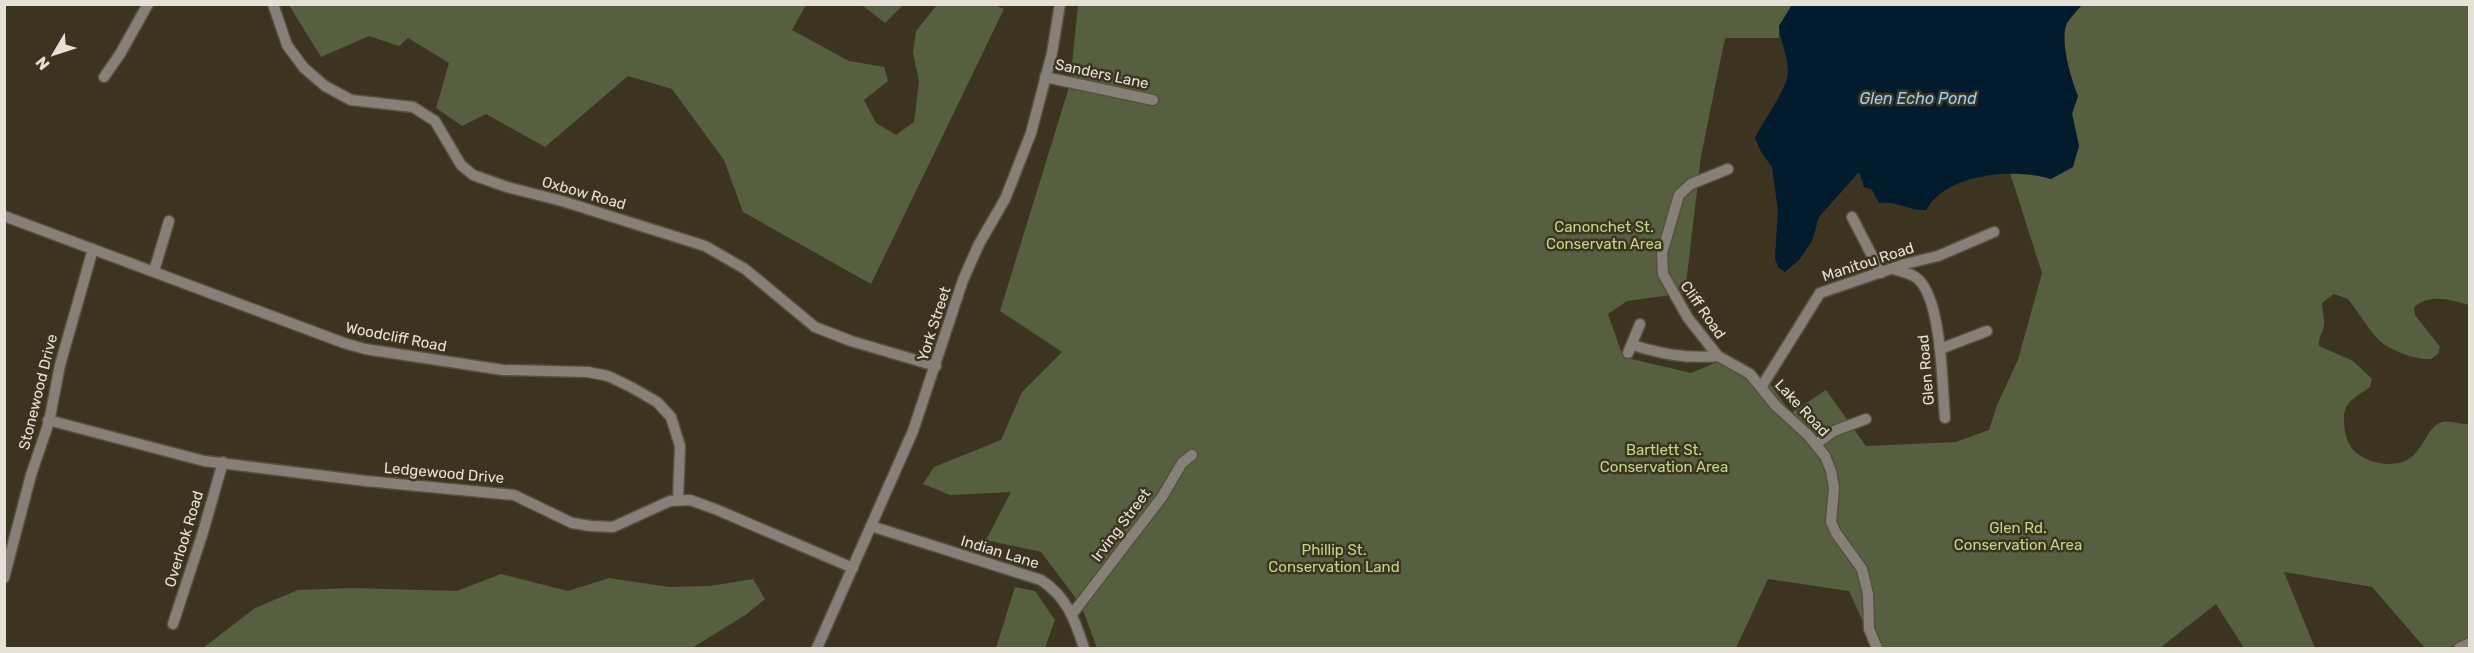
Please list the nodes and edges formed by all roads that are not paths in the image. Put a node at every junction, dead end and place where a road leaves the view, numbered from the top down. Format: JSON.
{"nodes":[{"id":1,"x":148,"y":4,"type":"edge"},
{"id":2,"x":273,"y":4,"type":"edge"},
{"id":3,"x":1060,"y":4,"type":"edge"},
{"id":4,"x":104,"y":76,"type":"dead end"},
{"id":5,"x":1045,"y":77,"type":"junction"},
{"id":6,"x":1153,"y":100,"type":"dead end"},
{"id":7,"x":1728,"y":169,"type":"dead end"},
{"id":8,"x":4,"y":216,"type":"edge"},
{"id":9,"x":1852,"y":218,"type":"dead end"},
{"id":10,"x":169,"y":221,"type":"dead end"},
{"id":11,"x":1994,"y":232,"type":"dead end"},
{"id":12,"x":93,"y":249,"type":"junction"},
{"id":13,"x":1893,"y":269,"type":"junction"},
{"id":14,"x":154,"y":271,"type":"junction"},
{"id":15,"x":1881,"y":273,"type":"junction"},
{"id":16,"x":1640,"y":324,"type":"dead end"},
{"id":17,"x":1987,"y":331,"type":"dead end"},
{"id":18,"x":1940,"y":349,"type":"junction"},
{"id":19,"x":1718,"y":356,"type":"junction"},
{"id":20,"x":936,"y":366,"type":"junction"},
{"id":21,"x":1762,"y":386,"type":"junction"},
{"id":22,"x":1945,"y":418,"type":"dead end"},
{"id":23,"x":1866,"y":419,"type":"dead end"},
{"id":24,"x":48,"y":420,"type":"junction"},
{"id":25,"x":1816,"y":444,"type":"junction"},
{"id":26,"x":1192,"y":455,"type":"dead end"},
{"id":27,"x":223,"y":462,"type":"junction"},
{"id":28,"x":678,"y":500,"type":"junction"},
{"id":29,"x":871,"y":526,"type":"junction"},
{"id":30,"x":853,"y":568,"type":"junction"},
{"id":31,"x":4,"y":578,"type":"edge"},
{"id":32,"x":1073,"y":614,"type":"junction"},
{"id":33,"x":173,"y":624,"type":"dead end"},
{"id":34,"x":2469,"y":643,"type":"edge"},
{"id":35,"x":817,"y":648,"type":"edge"},
{"id":36,"x":1084,"y":648,"type":"edge"},
{"id":37,"x":1877,"y":648,"type":"edge"},
{"id":38,"x":2459,"y":648,"type":"edge"}],
"edges":[{"from":1,"to":4,"type":"street"},
{"from":2,"to":20,"type":"street","name":"Oxbow Road"},
{"from":3,"to":5,"type":"street","name":"York Street"},
{"from":5,"to":6,"type":"street","name":"Sanders Lane"},
{"from":5,"to":20,"type":"street","name":"York Street"},
{"from":7,"to":19,"type":"street","name":"Cliff Road"},
{"from":8,"to":12,"type":"street","name":"Woodcliff Road"},
{"from":9,"to":15,"type":"street"},
{"from":10,"to":14,"type":"street"},
{"from":11,"to":13,"type":"street","name":"Manitou Road"},
{"from":12,"to":14,"type":"street","name":"Woodcliff Road"},
{"from":12,"to":24,"type":"street","name":"Stonewood Drive"},
{"from":13,"to":15,"type":"street","name":"Manitou Road"},
{"from":13,"to":18,"type":"street","name":"Glen Road"},
{"from":14,"to":28,"type":"street","name":"Woodcliff Road"},
{"from":15,"to":21,"type":"street","name":"Manitou Road"},
{"from":16,"to":19,"type":"street"},
{"from":17,"to":18,"type":"street"},
{"from":18,"to":22,"type":"street","name":"Glen Road"},
{"from":19,"to":21,"type":"street","name":"Lake Road"},
{"from":20,"to":29,"type":"street","name":"York Street"},
{"from":21,"to":25,"type":"street","name":"Lake Road"},
{"from":23,"to":25,"type":"street"},
{"from":24,"to":27,"type":"street","name":"Ledgewood Drive"},
{"from":24,"to":31,"type":"street","name":"Stonewood Drive"},
{"from":25,"to":37,"type":"street","name":"Lake Road"},
{"from":26,"to":32,"type":"street","name":"Irving Street"},
{"from":27,"to":28,"type":"street","name":"Ledgewood Drive"},
{"from":27,"to":33,"type":"street","name":"Overlook Road"},
{"from":28,"to":30,"type":"street","name":"Ledgewood Drive"},
{"from":29,"to":30,"type":"street","name":"York Street"},
{"from":29,"to":32,"type":"street","name":"Indian Lane"},
{"from":30,"to":35,"type":"street","name":"York Street"},
{"from":32,"to":36,"type":"street","name":"Indian Lane"},
{"from":34,"to":38,"type":"street"}]}
